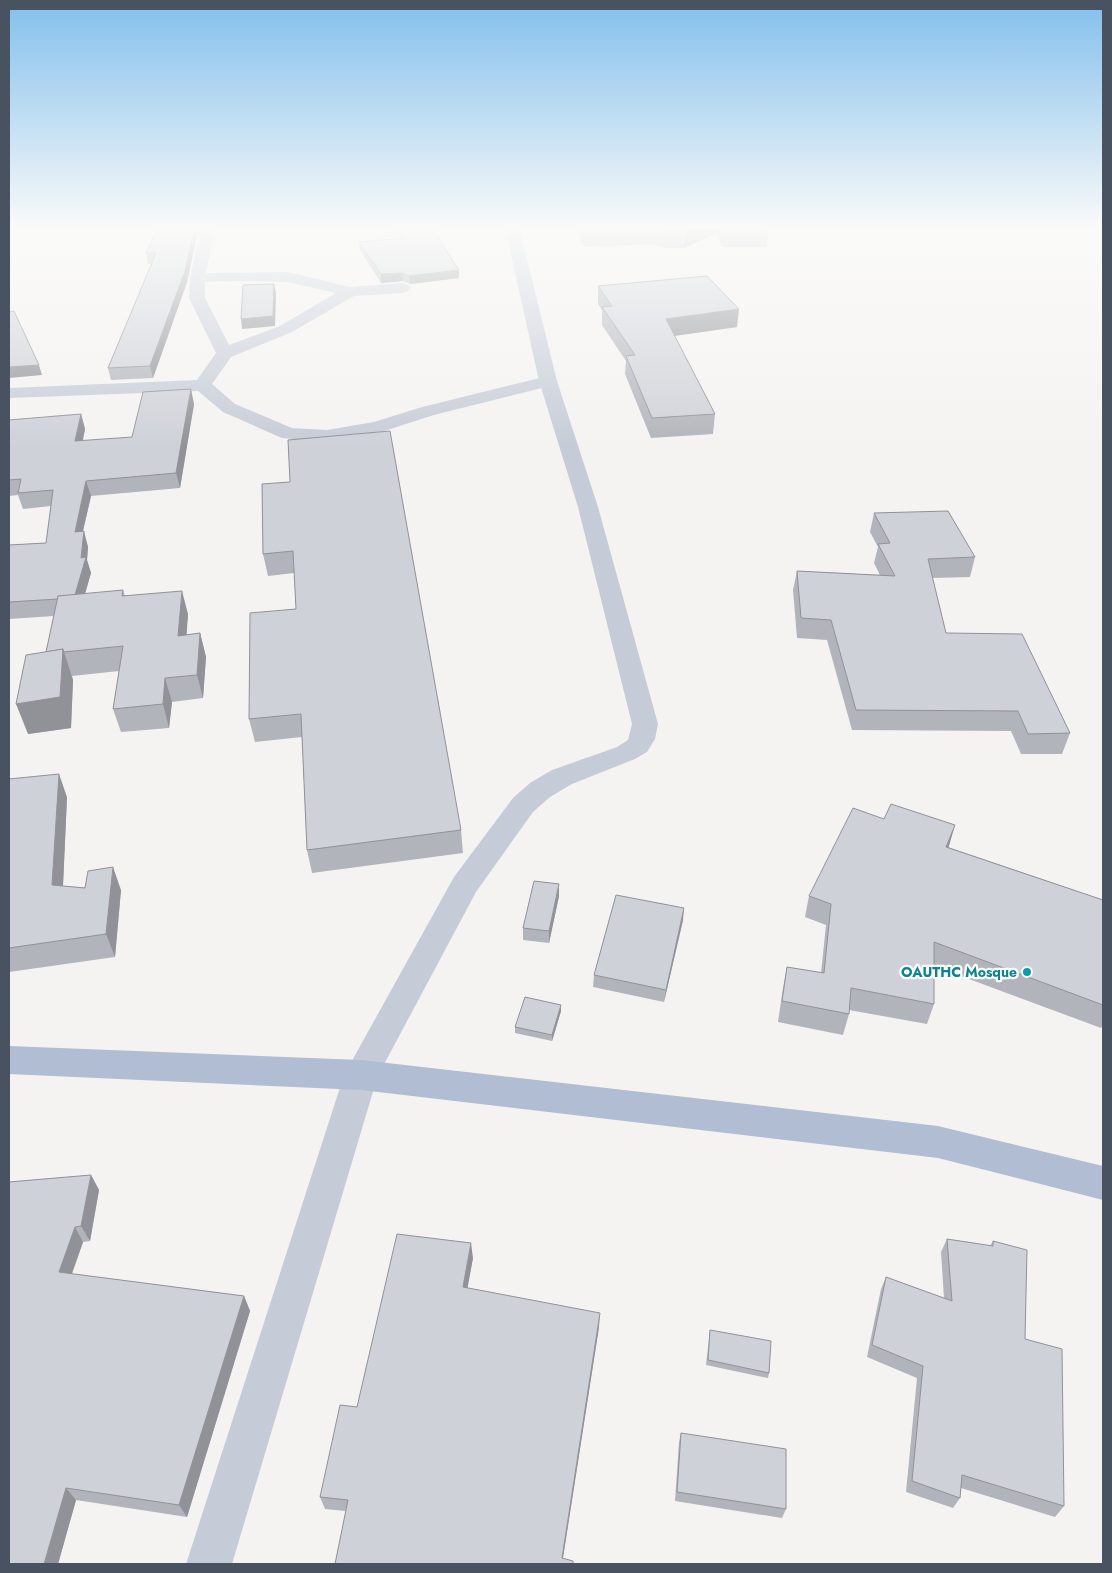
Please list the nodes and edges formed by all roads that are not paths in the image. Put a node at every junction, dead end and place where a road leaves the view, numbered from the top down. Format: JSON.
{"nodes":[{"id":1,"x":197,"y":300,"type":"edge"},
{"id":2,"x":335,"y":300,"type":"edge"},
{"id":3,"x":529,"y":300,"type":"edge"},
{"id":4,"x":225,"y":353,"type":"junction"},
{"id":5,"x":548,"y":381,"type":"junction"},
{"id":6,"x":202,"y":386,"type":"junction"},
{"id":7,"x":9,"y":393,"type":"edge"},
{"id":8,"x":9,"y":1060,"type":"edge"},
{"id":9,"x":361,"y":1075,"type":"junction"},
{"id":10,"x":1103,"y":1183,"type":"edge"},
{"id":11,"x":209,"y":1564,"type":"edge"}],
"edges":[{"from":1,"to":4,"type":"street"},
{"from":2,"to":4,"type":"street"},
{"from":3,"to":5,"type":"street"},
{"from":4,"to":6,"type":"street"},
{"from":5,"to":6,"type":"street"},
{"from":5,"to":9,"type":"street"},
{"from":6,"to":7,"type":"street"},
{"from":8,"to":9,"type":"main road"},
{"from":9,"to":10,"type":"main road"},
{"from":9,"to":11,"type":"street"}]}
